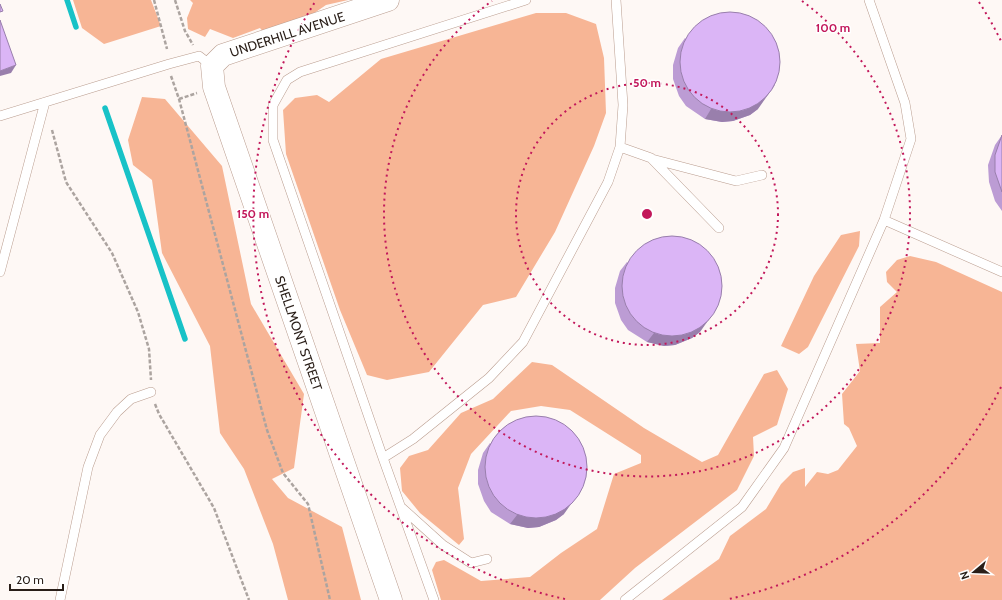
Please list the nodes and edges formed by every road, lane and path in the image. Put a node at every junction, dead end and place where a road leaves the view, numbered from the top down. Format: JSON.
{"nodes":[{"id":1,"x":154,"y":0,"type":"edge"},
{"id":2,"x":175,"y":0,"type":"edge"},
{"id":3,"x":388,"y":0,"type":"edge"},
{"id":4,"x":526,"y":0,"type":"edge"},
{"id":5,"x":616,"y":0,"type":"edge"},
{"id":6,"x":869,"y":0,"type":"edge"},
{"id":7,"x":167,"y":49,"type":"dead end"},
{"id":8,"x":205,"y":61,"type":"junction"},
{"id":9,"x":170,"y":75,"type":"dead end"},
{"id":10,"x":198,"y":93,"type":"dead end"},
{"id":11,"x":179,"y":99,"type":"junction"},
{"id":12,"x":45,"y":102,"type":"junction"},
{"id":13,"x":0,"y":116,"type":"edge"},
{"id":14,"x":620,"y":147,"type":"junction"},
{"id":15,"x":651,"y":158,"type":"junction"},
{"id":16,"x":762,"y":175,"type":"dead end"},
{"id":17,"x":884,"y":220,"type":"junction"},
{"id":18,"x":719,"y":228,"type":"dead end"},
{"id":19,"x":0,"y":272,"type":"edge"},
{"id":20,"x":1002,"y":272,"type":"edge"},
{"id":21,"x":151,"y":392,"type":"junction"},
{"id":22,"x":383,"y":458,"type":"junction"},
{"id":23,"x":401,"y":507,"type":"junction"},
{"id":24,"x":487,"y":559,"type":"dead end"},
{"id":25,"x":60,"y":600,"type":"edge"},
{"id":26,"x":249,"y":600,"type":"edge"},
{"id":27,"x":330,"y":600,"type":"edge"},
{"id":28,"x":391,"y":600,"type":"edge"},
{"id":29,"x":434,"y":600,"type":"edge"},
{"id":30,"x":625,"y":600,"type":"edge"}],
"edges":[{"from":1,"to":7,"type":"path"},
{"from":2,"to":8,"type":"path"},
{"from":3,"to":8,"type":"street","name":"UNDERHILL AVENUE"},
{"from":4,"to":22,"type":"lane"},
{"from":5,"to":14,"type":"lane"},
{"from":6,"to":17,"type":"lane"},
{"from":8,"to":12,"type":"lane"},
{"from":8,"to":28,"type":"street","name":"SHELLMONT STREET"},
{"from":9,"to":11,"type":"path"},
{"from":10,"to":11,"type":"path"},
{"from":11,"to":27,"type":"path"},
{"from":12,"to":13,"type":"lane"},
{"from":12,"to":19,"type":"lane"},
{"from":12,"to":21,"type":"path"},
{"from":14,"to":15,"type":"lane"},
{"from":14,"to":22,"type":"lane"},
{"from":15,"to":16,"type":"lane"},
{"from":15,"to":18,"type":"lane"},
{"from":17,"to":20,"type":"lane"},
{"from":17,"to":30,"type":"lane"},
{"from":21,"to":25,"type":"lane"},
{"from":21,"to":26,"type":"path"},
{"from":22,"to":23,"type":"lane"},
{"from":23,"to":24,"type":"lane"},
{"from":23,"to":29,"type":"lane"}]}
